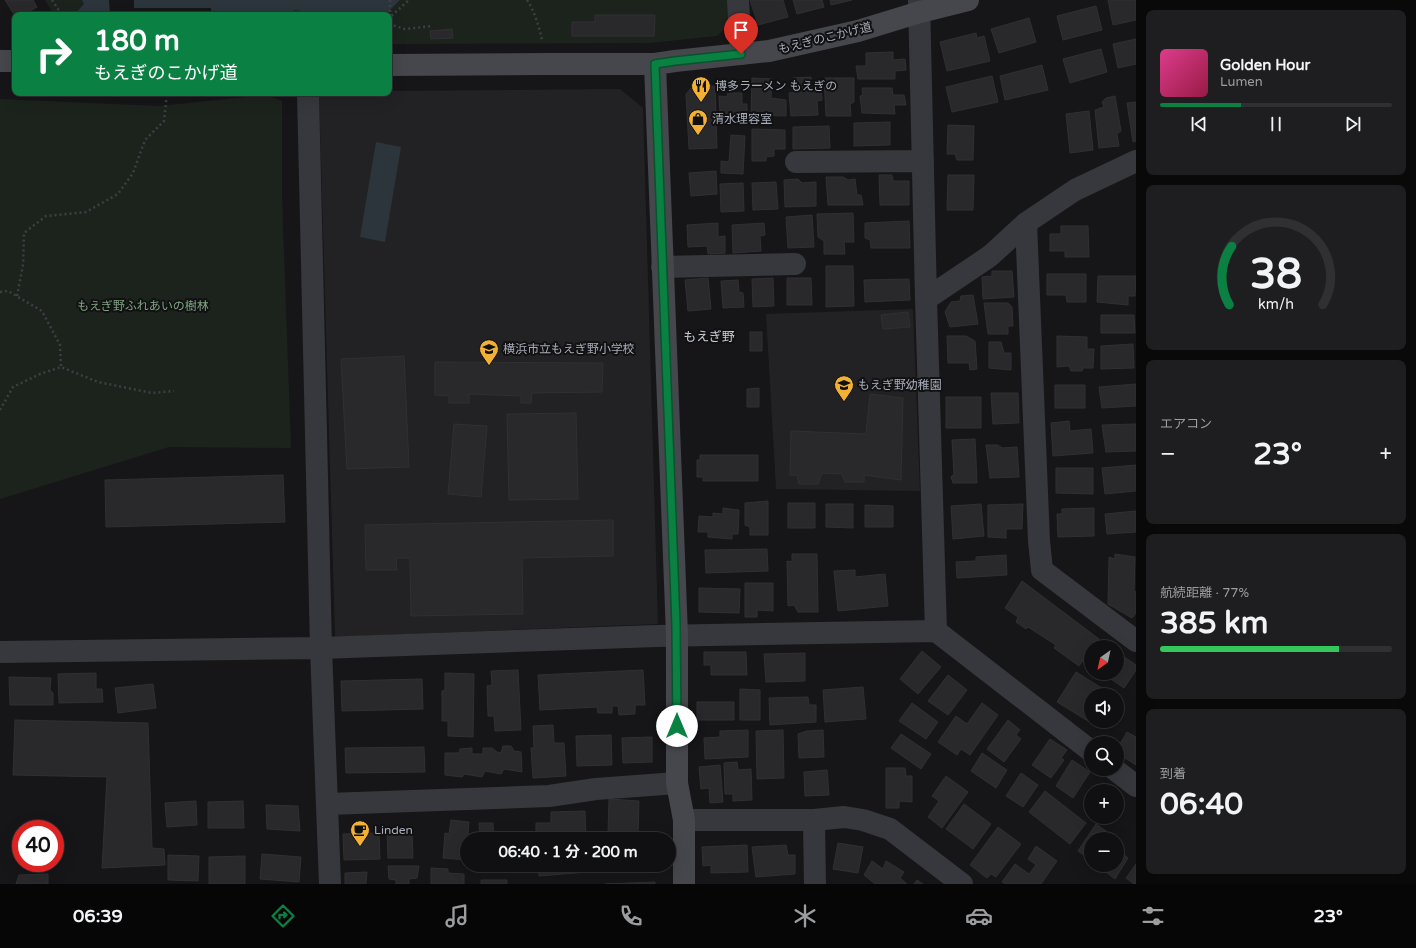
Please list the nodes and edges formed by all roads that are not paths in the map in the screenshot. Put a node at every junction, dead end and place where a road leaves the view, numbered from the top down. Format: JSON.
{"nodes":[{"id":1,"x":738,"y":0,"type":"edge"},
{"id":2,"x":968,"y":0,"type":"edge"},
{"id":3,"x":920,"y":6,"type":"edge"},
{"id":4,"x":741,"y":54,"type":"junction"},
{"id":5,"x":0,"y":61,"type":"edge"},
{"id":6,"x":12,"y":61,"type":"edge"},
{"id":7,"x":655,"y":64,"type":"junction"},
{"id":8,"x":392,"y":65,"type":"edge"},
{"id":9,"x":308,"y":96,"type":"edge"},
{"id":10,"x":923,"y":161,"type":"junction"},
{"id":11,"x":1136,"y":161,"type":"edge"},
{"id":12,"x":796,"y":162,"type":"dead end"},
{"id":13,"x":1026,"y":223,"type":"junction"},
{"id":14,"x":795,"y":264,"type":"dead end"},
{"id":15,"x":662,"y":266,"type":"junction"},
{"id":16,"x":926,"y":299,"type":"junction"},
{"id":17,"x":936,"y":631,"type":"junction"},
{"id":18,"x":677,"y":635,"type":"junction"},
{"id":19,"x":1136,"y":641,"type":"edge"},
{"id":20,"x":321,"y":648,"type":"junction"},
{"id":21,"x":0,"y":652,"type":"edge"},
{"id":22,"x":1084,"y":746,"type":"edge"},
{"id":23,"x":1123,"y":776,"type":"edge"},
{"id":24,"x":677,"y":783,"type":"junction"},
{"id":25,"x":1136,"y":786,"type":"edge"},
{"id":26,"x":328,"y":804,"type":"junction"},
{"id":27,"x":684,"y":820,"type":"junction"},
{"id":28,"x":814,"y":820,"type":"junction"},
{"id":29,"x":330,"y":884,"type":"edge"},
{"id":30,"x":684,"y":884,"type":"edge"},
{"id":31,"x":815,"y":884,"type":"edge"},
{"id":32,"x":962,"y":884,"type":"edge"}],
"edges":[{"from":1,"to":4,"type":"street"},
{"from":2,"to":3,"type":"street","name":"もえぎのこかげ道"},
{"from":3,"to":4,"type":"street","name":"もえぎのこかげ道"},
{"from":3,"to":10,"type":"street"},
{"from":4,"to":7,"type":"street","name":"もえぎのこかげ道"},
{"from":5,"to":6,"type":"street"},
{"from":7,"to":8,"type":"street","name":"もえぎのこかげ道"},
{"from":7,"to":15,"type":"street"},
{"from":9,"to":20,"type":"street"},
{"from":10,"to":12,"type":"street"},
{"from":10,"to":16,"type":"street"},
{"from":11,"to":13,"type":"street"},
{"from":13,"to":16,"type":"street"},
{"from":13,"to":19,"type":"street"},
{"from":14,"to":15,"type":"street"},
{"from":15,"to":18,"type":"street"},
{"from":16,"to":17,"type":"street"},
{"from":17,"to":18,"type":"street"},
{"from":17,"to":22,"type":"street"},
{"from":18,"to":20,"type":"street"},
{"from":18,"to":24,"type":"street"},
{"from":20,"to":21,"type":"street"},
{"from":20,"to":26,"type":"street"},
{"from":23,"to":25,"type":"street"},
{"from":24,"to":26,"type":"street"},
{"from":24,"to":27,"type":"street"},
{"from":26,"to":29,"type":"street"},
{"from":27,"to":28,"type":"street"},
{"from":27,"to":30,"type":"street"},
{"from":28,"to":31,"type":"street"},
{"from":28,"to":32,"type":"street"}]}
